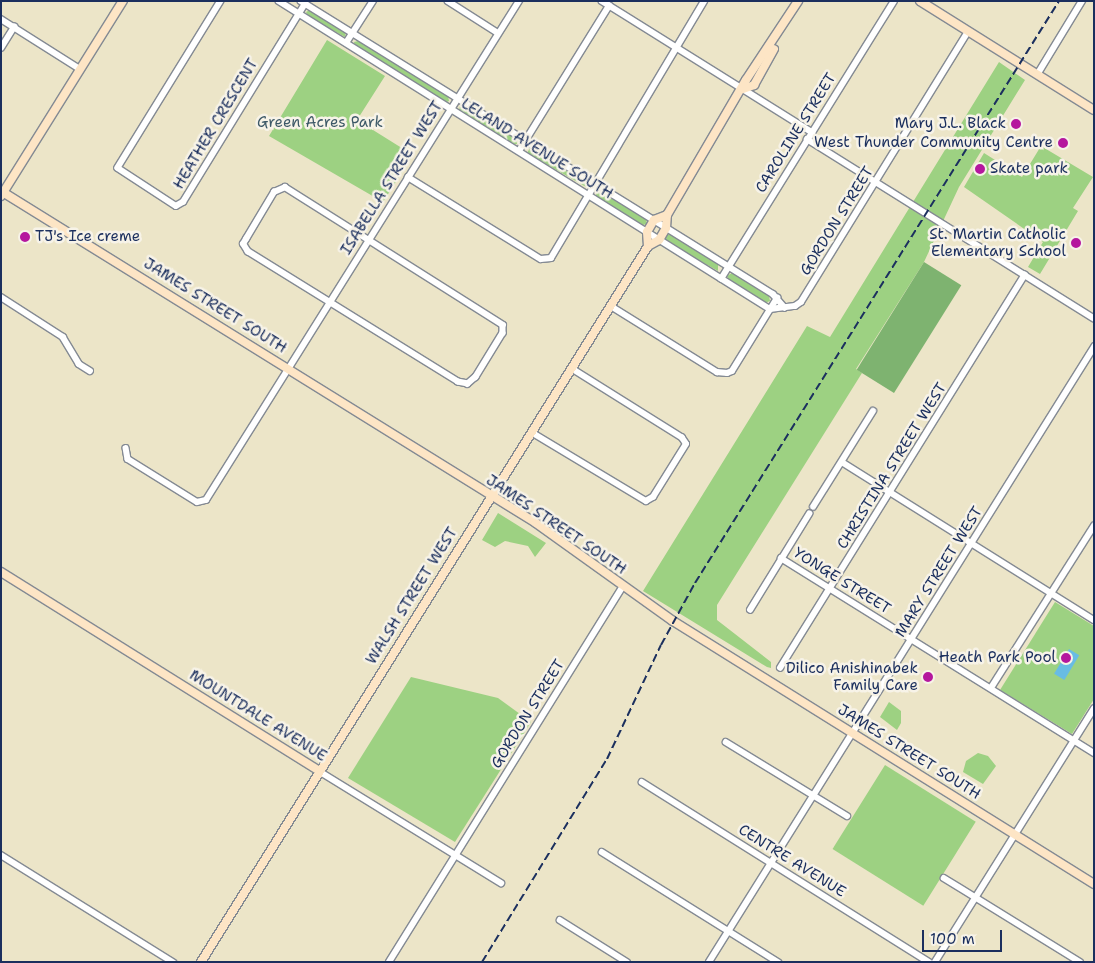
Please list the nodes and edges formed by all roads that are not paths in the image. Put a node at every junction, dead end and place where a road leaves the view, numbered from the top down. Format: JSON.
{"nodes":[{"id":1,"x":123,"y":1,"type":"edge"},
{"id":2,"x":221,"y":1,"type":"edge"},
{"id":3,"x":279,"y":1,"type":"edge"},
{"id":4,"x":373,"y":1,"type":"edge"},
{"id":5,"x":448,"y":1,"type":"edge"},
{"id":6,"x":519,"y":1,"type":"edge"},
{"id":7,"x":602,"y":1,"type":"edge"},
{"id":8,"x":704,"y":1,"type":"edge"},
{"id":9,"x":798,"y":1,"type":"edge"},
{"id":10,"x":804,"y":1,"type":"edge"},
{"id":11,"x":894,"y":1,"type":"edge"},
{"id":12,"x":920,"y":1,"type":"edge"},
{"id":13,"x":1082,"y":1,"type":"edge"},
{"id":14,"x":303,"y":2,"type":"edge"},
{"id":15,"x":289,"y":4,"type":"edge"},
{"id":16,"x":609,"y":6,"type":"junction"},
{"id":17,"x":299,"y":14,"type":"junction"},
{"id":18,"x":1,"y":19,"type":"edge"},
{"id":19,"x":14,"y":27,"type":"junction"},
{"id":20,"x":968,"y":32,"type":"junction"},
{"id":21,"x":353,"y":33,"type":"junction"},
{"id":22,"x":498,"y":33,"type":"junction"},
{"id":23,"x":346,"y":43,"type":"junction"},
{"id":24,"x":676,"y":47,"type":"junction"},
{"id":25,"x":1,"y":48,"type":"edge"},
{"id":26,"x":80,"y":69,"type":"junction"},
{"id":27,"x":1037,"y":74,"type":"junction"},
{"id":28,"x":743,"y":89,"type":"junction"},
{"id":29,"x":457,"y":99,"type":"junction"},
{"id":30,"x":450,"y":109,"type":"junction"},
{"id":31,"x":1094,"y":110,"type":"edge"},
{"id":32,"x":812,"y":132,"type":"junction"},
{"id":33,"x":807,"y":139,"type":"junction"},
{"id":34,"x":525,"y":141,"type":"junction"},
{"id":35,"x":519,"y":151,"type":"junction"},
{"id":36,"x":408,"y":177,"type":"junction"},
{"id":37,"x":875,"y":182,"type":"junction"},
{"id":38,"x":594,"y":184,"type":"junction"},
{"id":39,"x":2,"y":193,"type":"edge"},
{"id":40,"x":589,"y":195,"type":"junction"},
{"id":41,"x":666,"y":214,"type":"junction"},
{"id":42,"x":654,"y":220,"type":"junction"},
{"id":43,"x":666,"y":228,"type":"junction"},
{"id":44,"x":647,"y":232,"type":"junction"},
{"id":45,"x":368,"y":240,"type":"junction"},
{"id":46,"x":659,"y":240,"type":"junction"},
{"id":47,"x":648,"y":246,"type":"junction"},
{"id":48,"x":728,"y":267,"type":"junction"},
{"id":49,"x":1025,"y":276,"type":"junction"},
{"id":50,"x":721,"y":278,"type":"junction"},
{"id":51,"x":1,"y":297,"type":"edge"},
{"id":52,"x":777,"y":298,"type":"junction"},
{"id":53,"x":329,"y":303,"type":"junction"},
{"id":54,"x":611,"y":306,"type":"junction"},
{"id":55,"x":785,"y":308,"type":"junction"},
{"id":56,"x":770,"y":309,"type":"junction"},
{"id":57,"x":1094,"y":318,"type":"edge"},
{"id":58,"x":1094,"y":347,"type":"edge"},
{"id":59,"x":288,"y":368,"type":"junction"},
{"id":60,"x":572,"y":369,"type":"junction"},
{"id":61,"x":90,"y":371,"type":"dead end"},
{"id":62,"x":873,"y":411,"type":"dead end"},
{"id":63,"x":533,"y":433,"type":"junction"},
{"id":64,"x":126,"y":448,"type":"dead end"},
{"id":65,"x":842,"y":462,"type":"junction"},
{"id":66,"x":890,"y":493,"type":"junction"},
{"id":67,"x":492,"y":496,"type":"junction"},
{"id":68,"x":813,"y":507,"type":"dead end"},
{"id":69,"x":809,"y":514,"type":"dead end"},
{"id":70,"x":1094,"y":526,"type":"edge"},
{"id":71,"x":971,"y":544,"type":"junction"},
{"id":72,"x":781,"y":558,"type":"junction"},
{"id":73,"x":1,"y":572,"type":"edge"},
{"id":74,"x":622,"y":587,"type":"junction"},
{"id":75,"x":830,"y":588,"type":"junction"},
{"id":76,"x":1051,"y":594,"type":"junction"},
{"id":77,"x":750,"y":610,"type":"dead end"},
{"id":78,"x":1094,"y":620,"type":"edge"},
{"id":79,"x":912,"y":639,"type":"junction"},
{"id":80,"x":780,"y":668,"type":"dead end"},
{"id":81,"x":991,"y":688,"type":"junction"},
{"id":82,"x":1094,"y":709,"type":"edge"},
{"id":83,"x":851,"y":732,"type":"junction"},
{"id":84,"x":1074,"y":741,"type":"junction"},
{"id":85,"x":726,"y":742,"type":"dead end"},
{"id":86,"x":1094,"y":753,"type":"edge"},
{"id":87,"x":319,"y":771,"type":"junction"},
{"id":88,"x":642,"y":782,"type":"dead end"},
{"id":89,"x":812,"y":794,"type":"junction"},
{"id":90,"x":847,"y":816,"type":"dead end"},
{"id":91,"x":1015,"y":834,"type":"junction"},
{"id":92,"x":602,"y":852,"type":"dead end"},
{"id":93,"x":1,"y":855,"type":"edge"},
{"id":94,"x":455,"y":855,"type":"junction"},
{"id":95,"x":770,"y":863,"type":"junction"},
{"id":96,"x":944,"y":878,"type":"dead end"},
{"id":97,"x":500,"y":883,"type":"dead end"},
{"id":98,"x":1094,"y":884,"type":"edge"},
{"id":99,"x":976,"y":897,"type":"junction"},
{"id":100,"x":560,"y":920,"type":"dead end"},
{"id":101,"x":728,"y":930,"type":"junction"},
{"id":102,"x":173,"y":962,"type":"edge"},
{"id":103,"x":201,"y":962,"type":"edge"},
{"id":104,"x":389,"y":962,"type":"edge"},
{"id":105,"x":627,"y":962,"type":"edge"},
{"id":106,"x":709,"y":962,"type":"edge"},
{"id":107,"x":778,"y":962,"type":"edge"},
{"id":108,"x":929,"y":962,"type":"edge"},
{"id":109,"x":935,"y":962,"type":"edge"},
{"id":110,"x":1080,"y":962,"type":"edge"}],
"edges":[{"from":1,"to":26,"type":"street"},
{"from":2,"to":17,"type":"street","name":"HEATHER CRESCENT"},
{"from":3,"to":15,"type":"street","name":"LELAND AVENUE SOUTH"},
{"from":4,"to":21,"type":"street"},
{"from":5,"to":22,"type":"street"},
{"from":6,"to":22,"type":"street","name":"ISABELLA STREET WEST"},
{"from":7,"to":16,"type":"street"},
{"from":8,"to":24,"type":"street"},
{"from":9,"to":28,"type":"street"},
{"from":10,"to":28,"type":"street"},
{"from":11,"to":32,"type":"street","name":"CAROLINE STREET"},
{"from":12,"to":20,"type":"street"},
{"from":13,"to":27,"type":"street"},
{"from":14,"to":17,"type":"street","name":"HEATHER CRESCENT"},
{"from":14,"to":21,"type":"street","name":"LELAND AVENUE SOUTH"},
{"from":15,"to":17,"type":"street","name":"LELAND AVENUE SOUTH"},
{"from":16,"to":24,"type":"street"},
{"from":16,"to":34,"type":"street"},
{"from":17,"to":23,"type":"street","name":"LELAND AVENUE SOUTH"},
{"from":18,"to":19,"type":"street"},
{"from":19,"to":25,"type":"street"},
{"from":19,"to":26,"type":"street"},
{"from":20,"to":27,"type":"street"},
{"from":20,"to":37,"type":"street","name":"GORDON STREET"},
{"from":21,"to":23,"type":"street"},
{"from":21,"to":29,"type":"street","name":"LELAND AVENUE SOUTH"},
{"from":22,"to":29,"type":"street","name":"ISABELLA STREET WEST"},
{"from":23,"to":30,"type":"street","name":"LELAND AVENUE SOUTH"},
{"from":24,"to":28,"type":"street"},
{"from":24,"to":38,"type":"street"},
{"from":26,"to":39,"type":"street"},
{"from":27,"to":31,"type":"street"},
{"from":28,"to":32,"type":"street"},
{"from":28,"to":41,"type":"street"},
{"from":29,"to":30,"type":"street","name":"ISABELLA STREET WEST"},
{"from":29,"to":34,"type":"street","name":"LELAND AVENUE SOUTH"},
{"from":30,"to":35,"type":"street","name":"LELAND AVENUE SOUTH"},
{"from":30,"to":36,"type":"street","name":"ISABELLA STREET WEST"},
{"from":32,"to":33,"type":"street","name":"CAROLINE STREET"},
{"from":33,"to":37,"type":"street"},
{"from":33,"to":48,"type":"street","name":"CAROLINE STREET"},
{"from":34,"to":35,"type":"street"},
{"from":34,"to":38,"type":"street","name":"LELAND AVENUE SOUTH"},
{"from":35,"to":40,"type":"street","name":"LELAND AVENUE SOUTH"},
{"from":36,"to":40,"type":"street"},
{"from":36,"to":45,"type":"street","name":"ISABELLA STREET WEST"},
{"from":37,"to":49,"type":"street"},
{"from":37,"to":55,"type":"street","name":"GORDON STREET"},
{"from":38,"to":40,"type":"street"},
{"from":38,"to":42,"type":"street","name":"LELAND AVENUE SOUTH"},
{"from":39,"to":59,"type":"street","name":"JAMES STREET SOUTH"},
{"from":40,"to":44,"type":"street","name":"LELAND AVENUE SOUTH"},
{"from":41,"to":42,"type":"street"},
{"from":41,"to":43,"type":"street"},
{"from":42,"to":43,"type":"street","name":"LELAND AVENUE SOUTH"},
{"from":42,"to":44,"type":"street"},
{"from":43,"to":46,"type":"street"},
{"from":43,"to":48,"type":"street","name":"LELAND AVENUE SOUTH"},
{"from":44,"to":46,"type":"street","name":"LELAND AVENUE SOUTH"},
{"from":44,"to":47,"type":"street"},
{"from":45,"to":53,"type":"street","name":"ISABELLA STREET WEST"},
{"from":45,"to":53,"type":"street"},
{"from":45,"to":53,"type":"street"},
{"from":46,"to":47,"type":"street","name":"WALSH STREET WEST"},
{"from":46,"to":50,"type":"street","name":"LELAND AVENUE SOUTH"},
{"from":47,"to":54,"type":"street","name":"WALSH STREET WEST"},
{"from":48,"to":50,"type":"street","name":"CAROLINE STREET"},
{"from":48,"to":52,"type":"street","name":"LELAND AVENUE SOUTH"},
{"from":49,"to":57,"type":"street"},
{"from":49,"to":66,"type":"street","name":"CHRISTINA STREET WEST"},
{"from":50,"to":56,"type":"street","name":"LELAND AVENUE SOUTH"},
{"from":51,"to":61,"type":"street"},
{"from":52,"to":55,"type":"street","name":"LELAND AVENUE SOUTH"},
{"from":52,"to":56,"type":"street"},
{"from":53,"to":59,"type":"street","name":"ISABELLA STREET WEST"},
{"from":54,"to":56,"type":"street"},
{"from":54,"to":60,"type":"street","name":"WALSH STREET WEST"},
{"from":55,"to":56,"type":"street"},
{"from":58,"to":71,"type":"street","name":"MARY STREET WEST"},
{"from":59,"to":64,"type":"street","name":"ISABELLA STREET WEST"},
{"from":59,"to":67,"type":"street","name":"JAMES STREET SOUTH"},
{"from":60,"to":63,"type":"street","name":"WALSH STREET WEST"},
{"from":60,"to":63,"type":"street"},
{"from":62,"to":65,"type":"street"},
{"from":63,"to":67,"type":"street","name":"WALSH STREET WEST"},
{"from":65,"to":66,"type":"street"},
{"from":65,"to":68,"type":"street"},
{"from":66,"to":71,"type":"street"},
{"from":66,"to":75,"type":"street","name":"CHRISTINA STREET WEST"},
{"from":67,"to":74,"type":"street","name":"JAMES STREET SOUTH"},
{"from":67,"to":87,"type":"street","name":"WALSH STREET WEST"},
{"from":69,"to":72,"type":"street","name":"YONGE STREET"},
{"from":70,"to":76,"type":"street"},
{"from":71,"to":76,"type":"street"},
{"from":71,"to":79,"type":"street","name":"MARY STREET WEST"},
{"from":72,"to":75,"type":"street","name":"YONGE STREET"},
{"from":72,"to":77,"type":"street","name":"YONGE STREET"},
{"from":73,"to":87,"type":"street","name":"MOUNTDALE AVENUE"},
{"from":74,"to":83,"type":"street","name":"JAMES STREET SOUTH"},
{"from":74,"to":94,"type":"street","name":"GORDON STREET"},
{"from":75,"to":79,"type":"street","name":"YONGE STREET"},
{"from":75,"to":80,"type":"street","name":"CHRISTINA STREET WEST"},
{"from":76,"to":78,"type":"street"},
{"from":76,"to":81,"type":"street"},
{"from":79,"to":81,"type":"street","name":"YONGE STREET"},
{"from":79,"to":83,"type":"street","name":"MARY STREET WEST"},
{"from":81,"to":84,"type":"street","name":"YONGE STREET"},
{"from":82,"to":84,"type":"street"},
{"from":83,"to":89,"type":"street","name":"MARY STREET WEST"},
{"from":83,"to":91,"type":"street","name":"JAMES STREET SOUTH"},
{"from":84,"to":86,"type":"street","name":"YONGE STREET"},
{"from":84,"to":91,"type":"street"},
{"from":85,"to":89,"type":"street"},
{"from":87,"to":94,"type":"street","name":"MOUNTDALE AVENUE"},
{"from":87,"to":103,"type":"street","name":"WALSH STREET WEST"},
{"from":88,"to":95,"type":"street","name":"CENTRE AVENUE"},
{"from":89,"to":90,"type":"street"},
{"from":89,"to":95,"type":"street","name":"MARY STREET WEST"},
{"from":91,"to":98,"type":"street","name":"JAMES STREET SOUTH"},
{"from":91,"to":99,"type":"street"},
{"from":92,"to":101,"type":"street"},
{"from":93,"to":102,"type":"street"},
{"from":94,"to":97,"type":"street","name":"MOUNTDALE AVENUE"},
{"from":94,"to":104,"type":"street","name":"GORDON STREET"},
{"from":95,"to":101,"type":"street","name":"MARY STREET WEST"},
{"from":95,"to":108,"type":"street","name":"CENTRE AVENUE"},
{"from":96,"to":99,"type":"street"},
{"from":99,"to":109,"type":"street"},
{"from":99,"to":110,"type":"street"},
{"from":100,"to":105,"type":"street"},
{"from":101,"to":106,"type":"street","name":"MARY STREET WEST"},
{"from":101,"to":107,"type":"street"}]}
